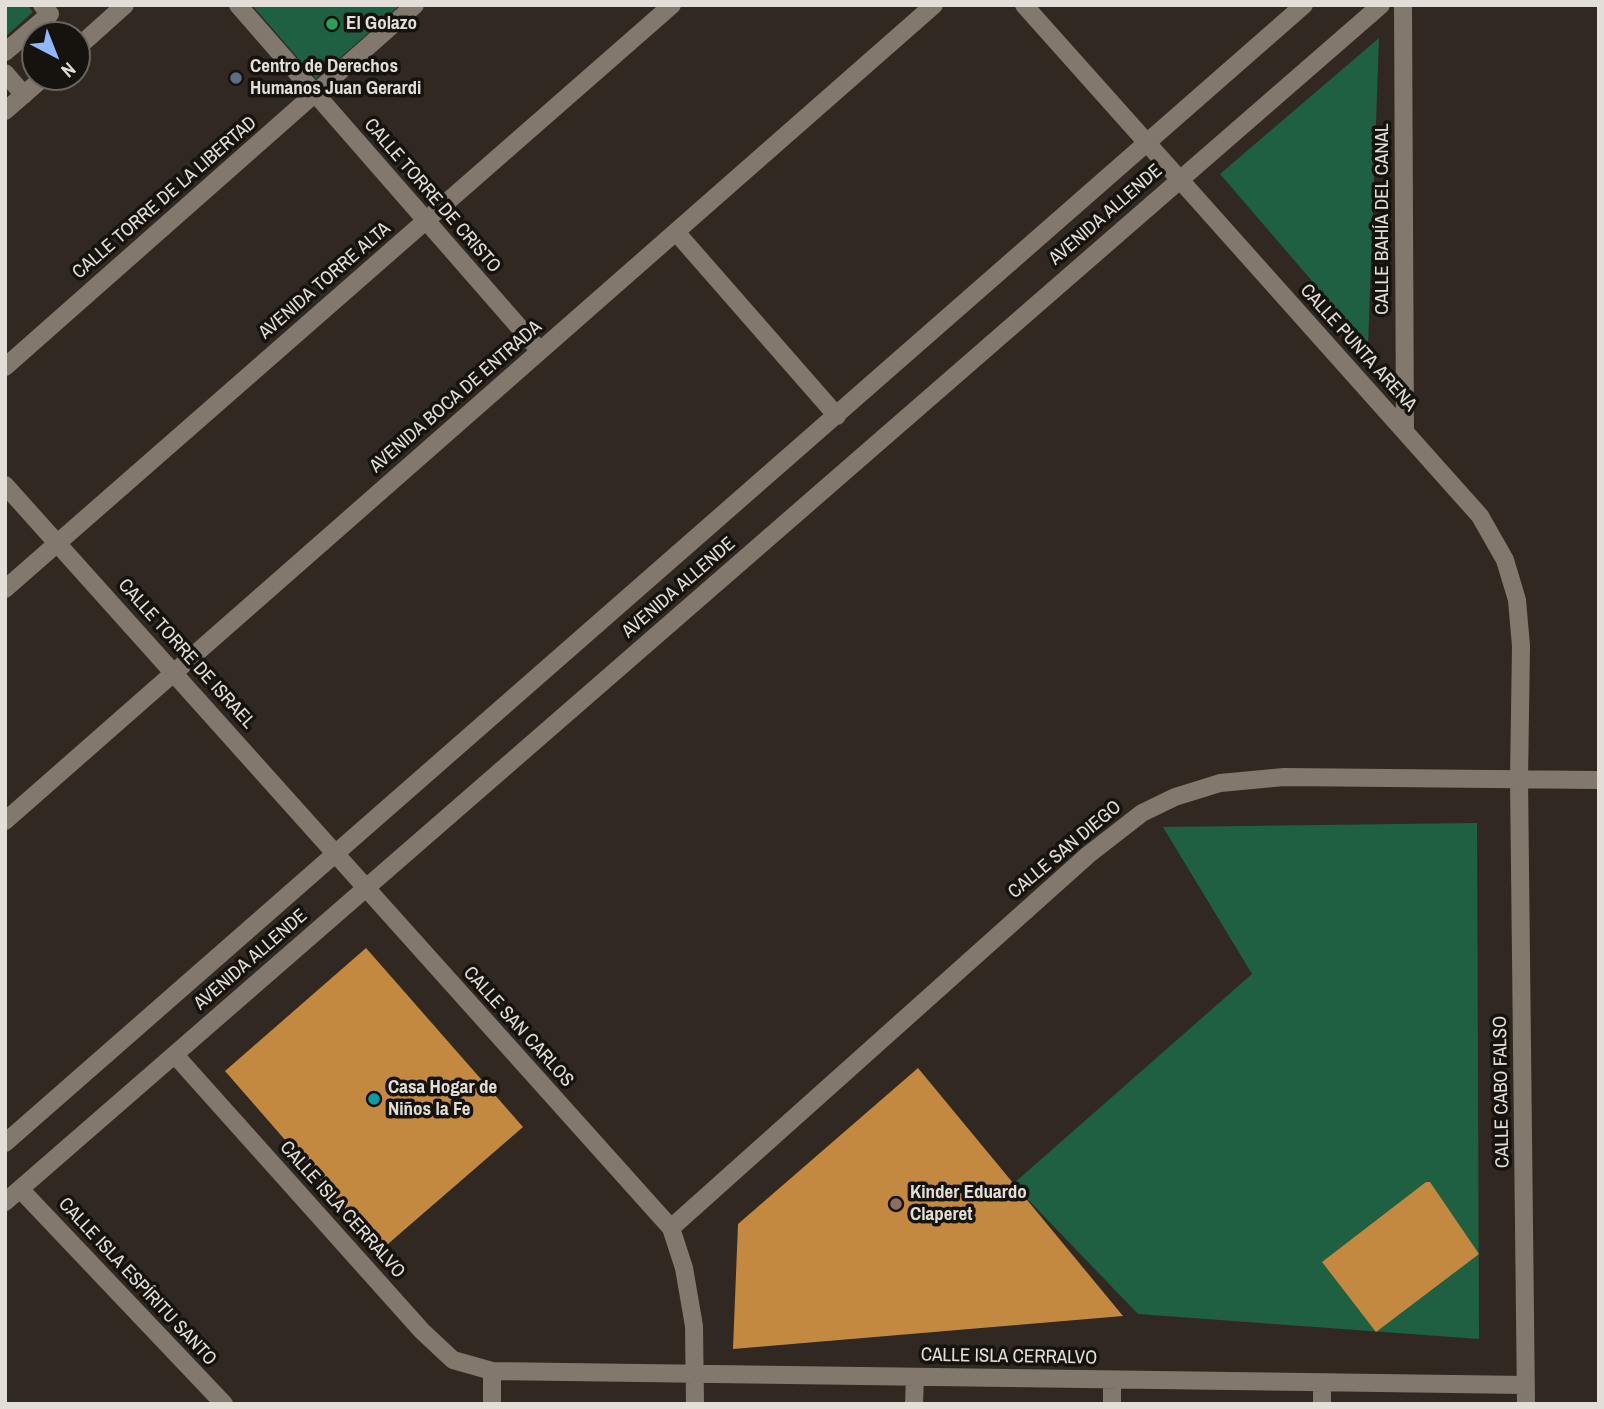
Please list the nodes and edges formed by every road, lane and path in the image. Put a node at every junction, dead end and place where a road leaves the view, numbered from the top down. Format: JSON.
{"nodes":[{"id":1,"x":42,"y":5,"type":"edge"},
{"id":2,"x":125,"y":5,"type":"edge"},
{"id":3,"x":238,"y":5,"type":"edge"},
{"id":4,"x":415,"y":5,"type":"edge"},
{"id":5,"x":672,"y":5,"type":"edge"},
{"id":6,"x":934,"y":5,"type":"edge"},
{"id":7,"x":1024,"y":5,"type":"edge"},
{"id":8,"x":1304,"y":5,"type":"edge"},
{"id":9,"x":1381,"y":5,"type":"edge"},
{"id":10,"x":1403,"y":5,"type":"edge"},
{"id":11,"x":91,"y":35,"type":"edge"},
{"id":12,"x":5,"y":52,"type":"edge"},
{"id":13,"x":5,"y":74,"type":"edge"},
{"id":14,"x":28,"y":91,"type":"edge"},
{"id":15,"x":315,"y":94,"type":"junction"},
{"id":16,"x":24,"y":95,"type":"junction"},
{"id":17,"x":5,"y":111,"type":"edge"},
{"id":18,"x":1148,"y":143,"type":"junction"},
{"id":19,"x":1180,"y":179,"type":"junction"},
{"id":20,"x":426,"y":221,"type":"junction"},
{"id":21,"x":676,"y":232,"type":"junction"},
{"id":22,"x":540,"y":351,"type":"junction"},
{"id":23,"x":5,"y":367,"type":"edge"},
{"id":24,"x":837,"y":415,"type":"junction"},
{"id":25,"x":1405,"y":432,"type":"junction"},
{"id":26,"x":5,"y":485,"type":"edge"},
{"id":27,"x":58,"y":543,"type":"junction"},
{"id":28,"x":5,"y":589,"type":"edge"},
{"id":29,"x":174,"y":672,"type":"junction"},
{"id":30,"x":1519,"y":779,"type":"junction"},
{"id":31,"x":1599,"y":780,"type":"edge"},
{"id":32,"x":5,"y":821,"type":"edge"},
{"id":33,"x":335,"y":852,"type":"junction"},
{"id":34,"x":366,"y":889,"type":"junction"},
{"id":35,"x":175,"y":1055,"type":"junction"},
{"id":36,"x":5,"y":1143,"type":"edge"},
{"id":37,"x":20,"y":1189,"type":"junction"},
{"id":38,"x":5,"y":1202,"type":"edge"},
{"id":39,"x":671,"y":1228,"type":"junction"},
{"id":40,"x":492,"y":1371,"type":"junction"},
{"id":41,"x":695,"y":1374,"type":"junction"},
{"id":42,"x":915,"y":1377,"type":"junction"},
{"id":43,"x":1112,"y":1380,"type":"junction"},
{"id":44,"x":1322,"y":1383,"type":"junction"},
{"id":45,"x":1526,"y":1385,"type":"junction"},
{"id":46,"x":224,"y":1404,"type":"edge"},
{"id":47,"x":492,"y":1404,"type":"edge"},
{"id":48,"x":695,"y":1404,"type":"edge"},
{"id":49,"x":914,"y":1404,"type":"edge"},
{"id":50,"x":1112,"y":1404,"type":"edge"},
{"id":51,"x":1322,"y":1404,"type":"edge"},
{"id":52,"x":1526,"y":1404,"type":"edge"}],
"edges":[{"from":1,"to":12,"type":"street"},
{"from":2,"to":11,"type":"street"},
{"from":3,"to":15,"type":"street","name":"CALLE TORRE DE CRISTO"},
{"from":4,"to":15,"type":"street","name":"CALLE TORRE DE LA LIBERTAD"},
{"from":5,"to":20,"type":"street","name":"AVENIDA TORRE ALTA"},
{"from":6,"to":21,"type":"street","name":"AVENIDA BOCA DE ENTRADA"},
{"from":7,"to":18,"type":"street","name":"CALLE PUNTA ARENA"},
{"from":8,"to":18,"type":"street","name":"AVENIDA ALLENDE"},
{"from":9,"to":19,"type":"street","name":"AVENIDA ALLENDE"},
{"from":10,"to":25,"type":"street","name":"CALLE BAHÍA DEL CANAL"},
{"from":13,"to":16,"type":"street"},
{"from":14,"to":16,"type":"street"},
{"from":15,"to":20,"type":"street","name":"CALLE TORRE DE CRISTO"},
{"from":15,"to":23,"type":"street","name":"CALLE TORRE DE LA LIBERTAD"},
{"from":16,"to":17,"type":"street"},
{"from":18,"to":19,"type":"street","name":"CALLE PUNTA ARENA"},
{"from":18,"to":24,"type":"street","name":"AVENIDA ALLENDE"},
{"from":19,"to":25,"type":"street","name":"CALLE PUNTA ARENA"},
{"from":19,"to":34,"type":"street","name":"AVENIDA ALLENDE"},
{"from":20,"to":22,"type":"street","name":"CALLE TORRE DE CRISTO"},
{"from":20,"to":27,"type":"street","name":"AVENIDA TORRE ALTA"},
{"from":21,"to":22,"type":"street","name":"AVENIDA BOCA DE ENTRADA"},
{"from":21,"to":24,"type":"street"},
{"from":22,"to":29,"type":"street","name":"AVENIDA BOCA DE ENTRADA"},
{"from":24,"to":33,"type":"street","name":"AVENIDA ALLENDE"},
{"from":25,"to":30,"type":"street","name":"CALLE PUNTA ARENA"},
{"from":26,"to":27,"type":"street","name":"CALLE TORRE DE ISRAEL"},
{"from":27,"to":28,"type":"street","name":"AVENIDA TORRE ALTA"},
{"from":27,"to":29,"type":"street","name":"CALLE TORRE DE ISRAEL"},
{"from":29,"to":32,"type":"street","name":"AVENIDA BOCA DE ENTRADA"},
{"from":29,"to":33,"type":"street","name":"CALLE TORRE DE ISRAEL"},
{"from":30,"to":31,"type":"street","name":"CALLE SAN DIEGO"},
{"from":30,"to":39,"type":"street","name":"CALLE SAN DIEGO"},
{"from":30,"to":45,"type":"street","name":"CALLE CABO FALSO"},
{"from":33,"to":34,"type":"street","name":"CALLE SAN CARLOS"},
{"from":33,"to":36,"type":"street","name":"AVENIDA ALLENDE"},
{"from":34,"to":35,"type":"street","name":"AVENIDA ALLENDE"},
{"from":34,"to":39,"type":"street","name":"CALLE SAN CARLOS"},
{"from":35,"to":37,"type":"street","name":"AVENIDA ALLENDE"},
{"from":35,"to":40,"type":"street","name":"CALLE ISLA CERRALVO"},
{"from":37,"to":38,"type":"street","name":"AVENIDA ALLENDE"},
{"from":37,"to":46,"type":"street","name":"CALLE ISLA ESPÍRITU SANTO"},
{"from":39,"to":41,"type":"street"},
{"from":40,"to":41,"type":"street","name":"CALLE ISLA CERRALVO"},
{"from":40,"to":47,"type":"street"},
{"from":41,"to":42,"type":"street","name":"CALLE ISLA CERRALVO"},
{"from":41,"to":48,"type":"street"},
{"from":42,"to":43,"type":"street","name":"CALLE ISLA CERRALVO"},
{"from":42,"to":49,"type":"street"},
{"from":43,"to":44,"type":"street","name":"CALLE ISLA CERRALVO"},
{"from":43,"to":50,"type":"street"},
{"from":44,"to":45,"type":"street","name":"CALLE ISLA CERRALVO"},
{"from":44,"to":51,"type":"street"},
{"from":45,"to":52,"type":"street","name":"CALLE CABO FALSO"}]}
